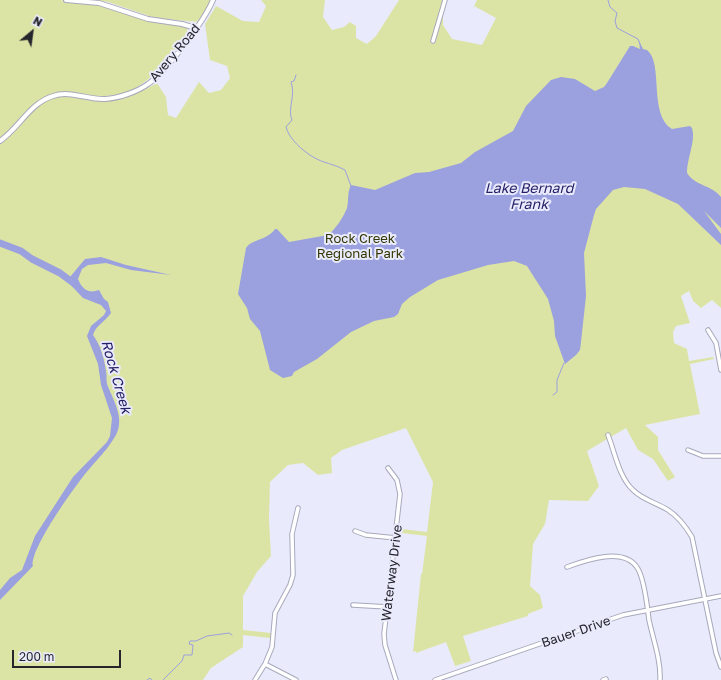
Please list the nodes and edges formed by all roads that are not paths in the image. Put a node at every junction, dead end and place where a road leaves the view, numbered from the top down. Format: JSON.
{"nodes":[{"id":1,"x":66,"y":0,"type":"edge"},
{"id":2,"x":213,"y":0,"type":"edge"},
{"id":3,"x":445,"y":0,"type":"edge"},
{"id":4,"x":196,"y":28,"type":"junction"},
{"id":5,"x":432,"y":41,"type":"dead end"},
{"id":6,"x":0,"y":141,"type":"edge"},
{"id":7,"x":708,"y":330,"type":"dead end"},
{"id":8,"x":721,"y":370,"type":"edge"},
{"id":9,"x":608,"y":435,"type":"dead end"},
{"id":10,"x":688,"y":450,"type":"dead end"},
{"id":11,"x":721,"y":456,"type":"edge"},
{"id":12,"x":388,"y":468,"type":"dead end"},
{"id":13,"x":298,"y":508,"type":"dead end"},
{"id":14,"x":355,"y":531,"type":"dead end"},
{"id":15,"x":396,"y":538,"type":"junction"},
{"id":16,"x":567,"y":567,"type":"dead end"},
{"id":17,"x":721,"y":596,"type":"edge"},
{"id":18,"x":704,"y":599,"type":"junction"},
{"id":19,"x":353,"y":605,"type":"dead end"},
{"id":20,"x":388,"y":607,"type":"junction"},
{"id":21,"x":648,"y":610,"type":"junction"},
{"id":22,"x":265,"y":664,"type":"junction"},
{"id":23,"x":721,"y":667,"type":"edge"},
{"id":24,"x":254,"y":680,"type":"edge"},
{"id":25,"x":296,"y":680,"type":"edge"},
{"id":26,"x":396,"y":680,"type":"edge"},
{"id":27,"x":434,"y":680,"type":"edge"},
{"id":28,"x":660,"y":680,"type":"edge"}],
"edges":[{"from":1,"to":4,"type":"street"},
{"from":2,"to":4,"type":"street","name":"Avery Road"},
{"from":3,"to":5,"type":"street"},
{"from":4,"to":6,"type":"street","name":"Avery Road"},
{"from":7,"to":8,"type":"street"},
{"from":9,"to":18,"type":"street"},
{"from":10,"to":11,"type":"street"},
{"from":12,"to":15,"type":"street","name":"Waterway Drive"},
{"from":13,"to":22,"type":"street"},
{"from":14,"to":15,"type":"street"},
{"from":15,"to":20,"type":"street","name":"Waterway Drive"},
{"from":16,"to":21,"type":"street"},
{"from":17,"to":18,"type":"street","name":"Bauer Drive"},
{"from":18,"to":21,"type":"street","name":"Bauer Drive"},
{"from":18,"to":23,"type":"street"},
{"from":19,"to":20,"type":"street"},
{"from":20,"to":26,"type":"street","name":"Waterway Drive"},
{"from":21,"to":27,"type":"street","name":"Bauer Drive"},
{"from":21,"to":28,"type":"street"},
{"from":22,"to":24,"type":"street"},
{"from":22,"to":25,"type":"street"}]}
